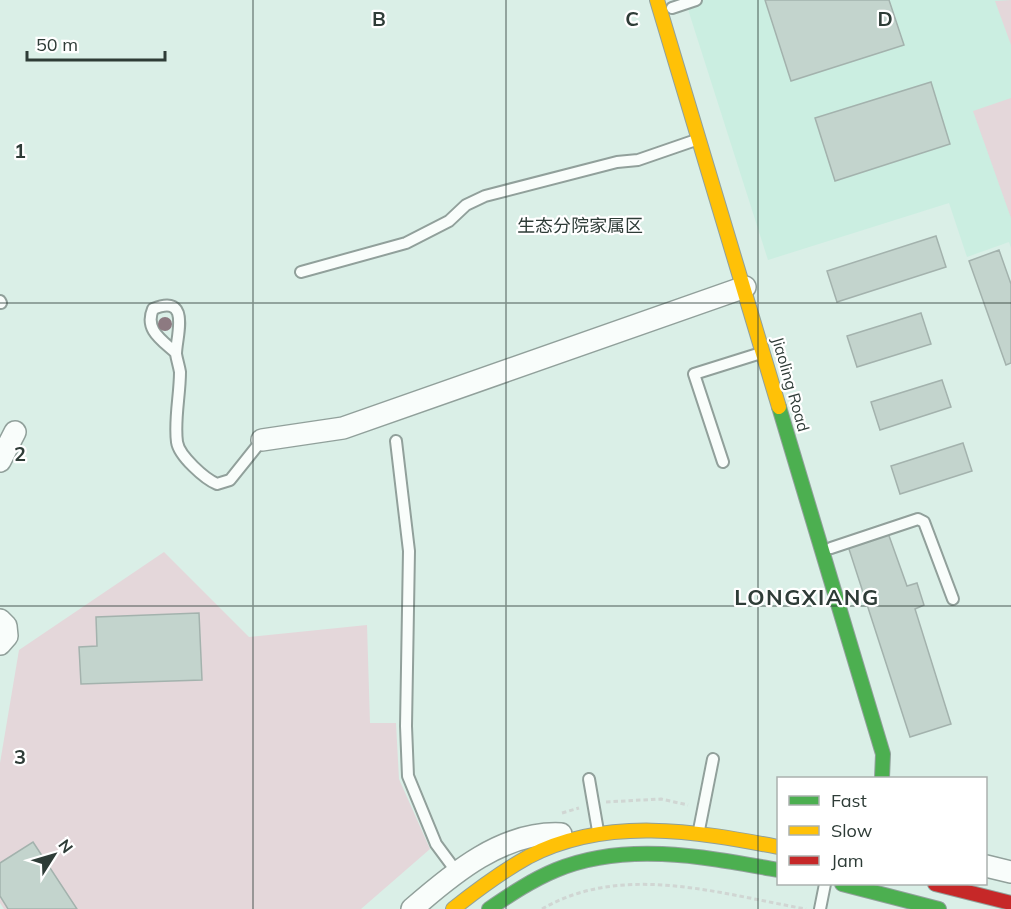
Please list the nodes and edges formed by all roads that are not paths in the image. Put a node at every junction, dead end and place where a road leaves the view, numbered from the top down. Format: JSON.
{"nodes":[{"id":1,"x":657,"y":0,"type":"edge"},
{"id":2,"x":696,"y":0,"type":"edge"},
{"id":3,"x":671,"y":4,"type":"edge"},
{"id":4,"x":699,"y":139,"type":"junction"},
{"id":5,"x":301,"y":272,"type":"dead end"},
{"id":6,"x":745,"y":287,"type":"junction"},
{"id":7,"x":764,"y":352,"type":"junction"},
{"id":8,"x":176,"y":353,"type":"dead end"},
{"id":9,"x":15,"y":432,"type":"dead end"},
{"id":10,"x":262,"y":440,"type":"joint"},
{"id":11,"x":396,"y":441,"type":"dead end"},
{"id":12,"x":0,"y":461,"type":"edge"},
{"id":13,"x":723,"y":462,"type":"dead end"},
{"id":14,"x":831,"y":548,"type":"junction"},
{"id":15,"x":953,"y":599,"type":"dead end"},
{"id":16,"x":0,"y":620,"type":"edge"},
{"id":17,"x":0,"y":644,"type":"edge"},
{"id":18,"x":713,"y":759,"type":"dead end"},
{"id":19,"x":896,"y":770,"type":"dead end"},
{"id":20,"x":882,"y":777,"type":"edge"},
{"id":21,"x":589,"y":779,"type":"dead end"},
{"id":22,"x":698,"y":831,"type":"junction"},
{"id":23,"x":594,"y":835,"type":"junction"},
{"id":24,"x":777,"y":838,"type":"edge"},
{"id":25,"x":754,"y":841,"type":"junction"},
{"id":26,"x":777,"y":847,"type":"edge"},
{"id":27,"x":987,"y":866,"type":"edge"},
{"id":28,"x":777,"y":870,"type":"edge"},
{"id":29,"x":456,"y":871,"type":"junction"},
{"id":30,"x":1011,"y":872,"type":"edge"},
{"id":31,"x":825,"y":885,"type":"edge"},
{"id":32,"x":846,"y":885,"type":"edge"},
{"id":33,"x":939,"y":885,"type":"edge"},
{"id":34,"x":984,"y":885,"type":"edge"},
{"id":35,"x":1011,"y":902,"type":"edge"},
{"id":36,"x":412,"y":909,"type":"edge"},
{"id":37,"x":453,"y":909,"type":"edge"},
{"id":38,"x":489,"y":909,"type":"edge"},
{"id":39,"x":820,"y":909,"type":"edge"},
{"id":40,"x":939,"y":909,"type":"edge"}],
"edges":[{"from":1,"to":4,"type":"street","name":"Jiaoling Road"},
{"from":2,"to":3,"type":"lane"},
{"from":3,"to":14,"type":"street","name":"Jiaoling Road"},
{"from":4,"to":5,"type":"lane"},
{"from":4,"to":6,"type":"street","name":"Jiaoling Road"},
{"from":6,"to":7,"type":"street","name":"Jiaoling Road"},
{"from":6,"to":10,"type":"street"},
{"from":7,"to":13,"type":"lane"},
{"from":7,"to":20,"type":"street","name":"Jiaoling Road"},
{"from":8,"to":10,"type":"lane"},
{"from":9,"to":12,"type":"street"},
{"from":11,"to":29,"type":"lane"},
{"from":14,"to":15,"type":"lane"},
{"from":14,"to":19,"type":"street","name":"Jiaoling Road"},
{"from":16,"to":17,"type":"street"},
{"from":18,"to":22,"type":"lane"},
{"from":21,"to":23,"type":"lane"},
{"from":22,"to":23,"type":"street"},
{"from":22,"to":25,"type":"street"},
{"from":23,"to":29,"type":"street"},
{"from":23,"to":37,"type":"street"},
{"from":24,"to":25,"type":"street"},
{"from":25,"to":26,"type":"street"},
{"from":27,"to":30,"type":"street"},
{"from":28,"to":38,"type":"street"},
{"from":29,"to":36,"type":"street"},
{"from":31,"to":39,"type":"lane"},
{"from":32,"to":40,"type":"street"},
{"from":33,"to":35,"type":"street"},
{"from":34,"to":35,"type":"street"}]}
